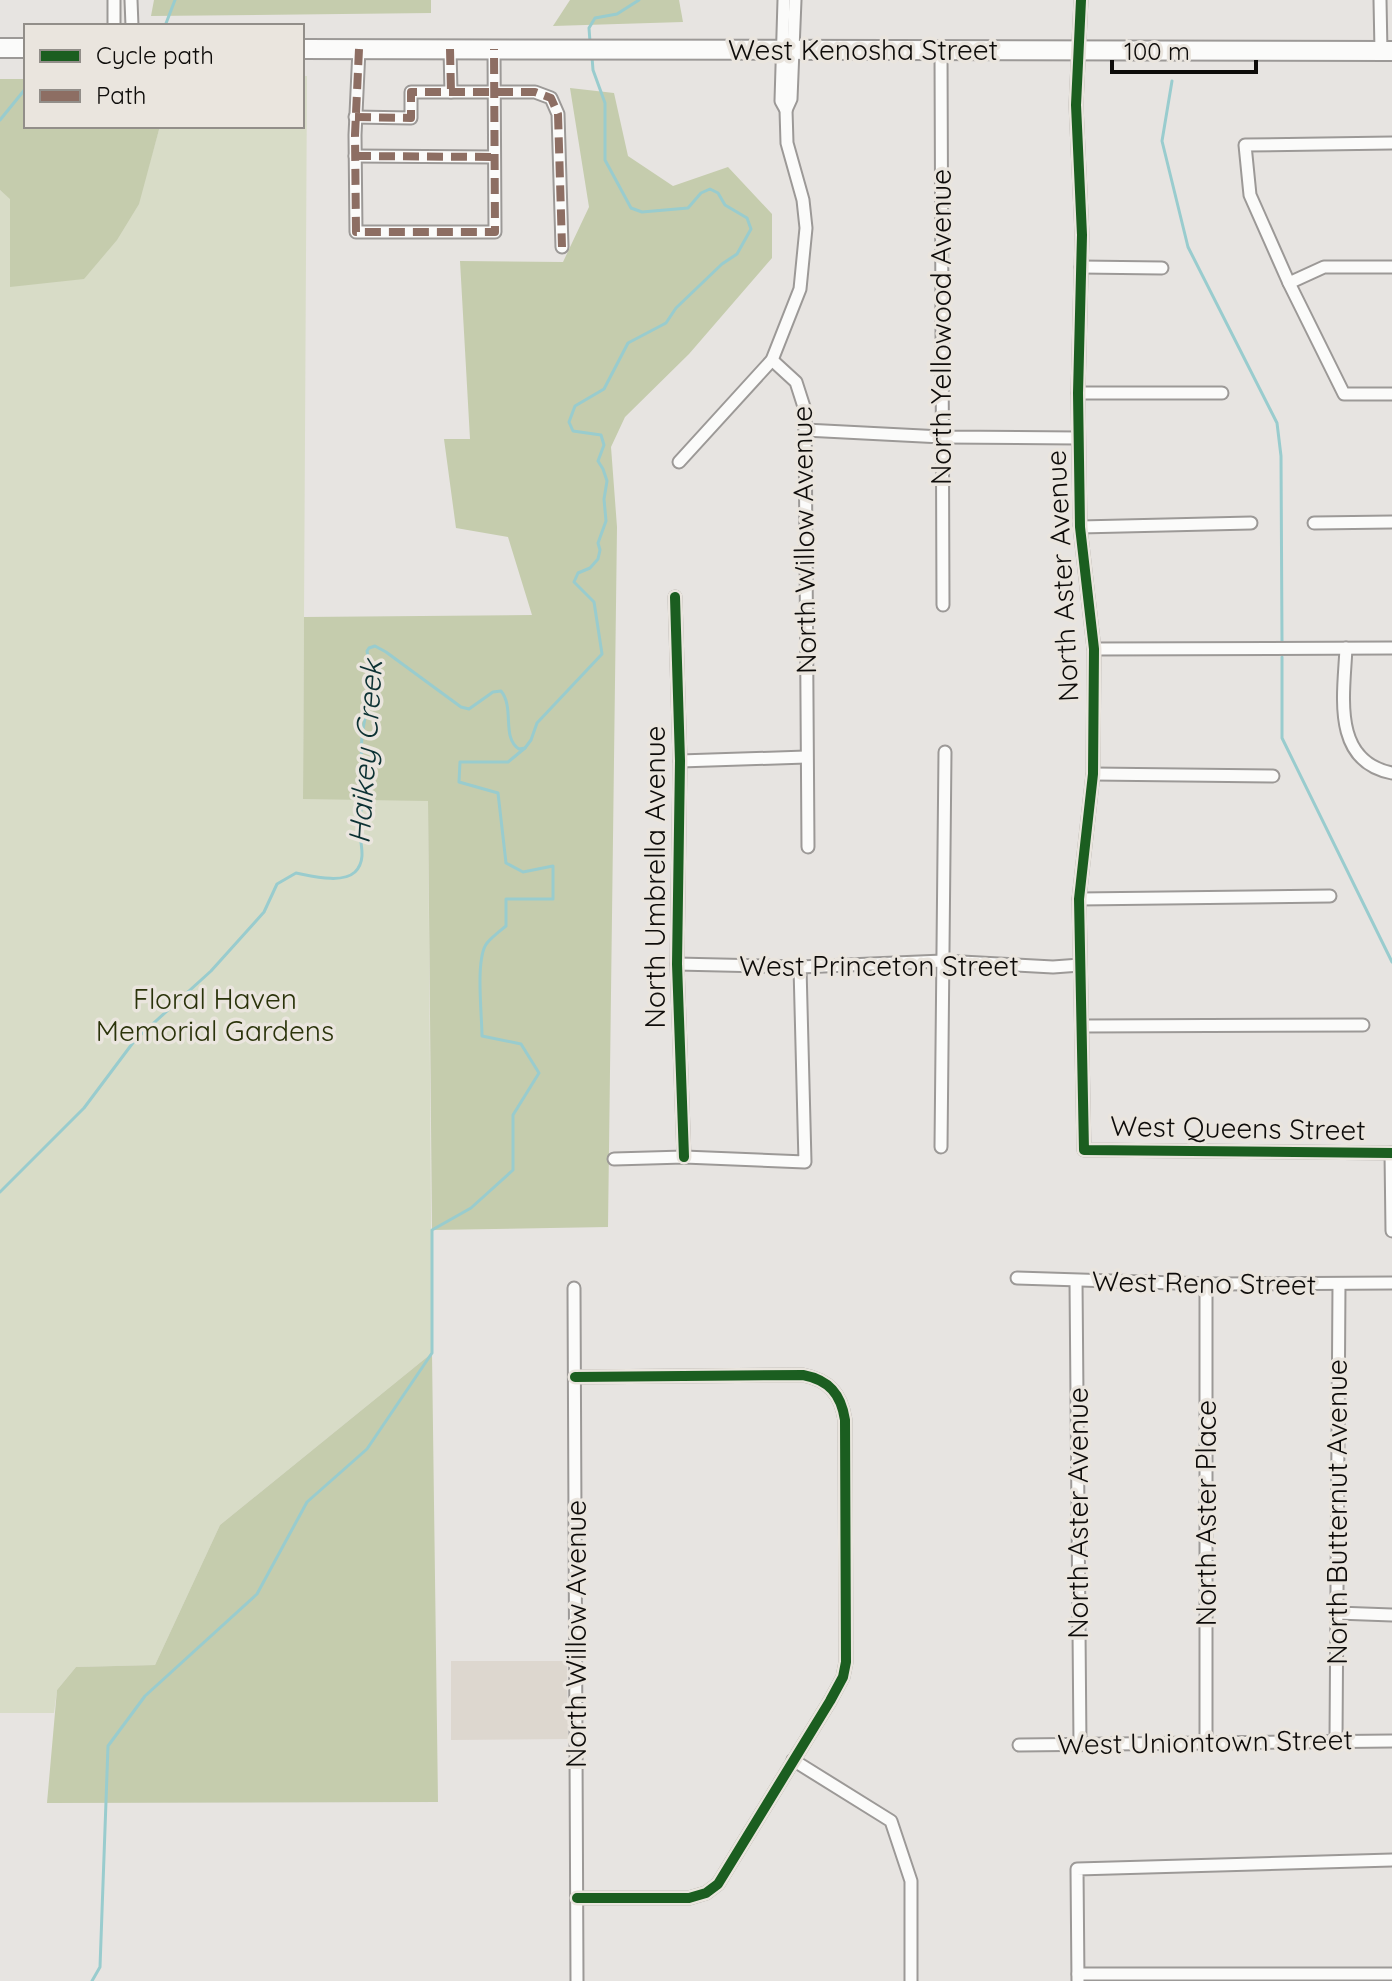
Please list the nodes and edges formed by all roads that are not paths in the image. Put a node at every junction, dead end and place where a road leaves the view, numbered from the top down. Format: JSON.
{"nodes":[{"id":1,"x":114,"y":0,"type":"edge"},
{"id":2,"x":131,"y":0,"type":"edge"},
{"id":3,"x":784,"y":0,"type":"edge"},
{"id":4,"x":795,"y":0,"type":"edge"},
{"id":5,"x":1081,"y":0,"type":"edge"},
{"id":6,"x":1380,"y":0,"type":"edge"},
{"id":7,"x":114,"y":24,"type":"edge"},
{"id":8,"x":132,"y":24,"type":"edge"},
{"id":9,"x":0,"y":48,"type":"edge"},
{"id":10,"x":24,"y":48,"type":"edge"},
{"id":11,"x":304,"y":49,"type":"edge"},
{"id":12,"x":359,"y":49,"type":"junction"},
{"id":13,"x":450,"y":49,"type":"junction"},
{"id":14,"x":494,"y":49,"type":"junction"},
{"id":15,"x":788,"y":49,"type":"junction"},
{"id":16,"x":941,"y":50,"type":"junction"},
{"id":17,"x":1079,"y":50,"type":"junction"},
{"id":18,"x":1386,"y":51,"type":"edge"},
{"id":19,"x":494,"y":90,"type":"junction"},
{"id":20,"x":451,"y":92,"type":"junction"},
{"id":21,"x":355,"y":117,"type":"junction"},
{"id":22,"x":1392,"y":143,"type":"edge"},
{"id":23,"x":355,"y":156,"type":"junction"},
{"id":24,"x":494,"y":157,"type":"junction"},
{"id":25,"x":562,"y":247,"type":"dead end"},
{"id":26,"x":1081,"y":267,"type":"junction"},
{"id":27,"x":1392,"y":267,"type":"edge"},
{"id":28,"x":1162,"y":268,"type":"dead end"},
{"id":29,"x":1289,"y":283,"type":"junction"},
{"id":30,"x":772,"y":360,"type":"junction"},
{"id":31,"x":1078,"y":393,"type":"junction"},
{"id":32,"x":1222,"y":393,"type":"dead end"},
{"id":33,"x":1392,"y":394,"type":"edge"},
{"id":34,"x":805,"y":430,"type":"junction"},
{"id":35,"x":942,"y":437,"type":"junction"},
{"id":36,"x":1078,"y":438,"type":"junction"},
{"id":37,"x":679,"y":462,"type":"dead end"},
{"id":38,"x":1392,"y":522,"type":"edge"},
{"id":39,"x":1251,"y":523,"type":"dead end"},
{"id":40,"x":1314,"y":523,"type":"dead end"},
{"id":41,"x":1080,"y":527,"type":"junction"},
{"id":42,"x":675,"y":597,"type":"dead end"},
{"id":43,"x":943,"y":605,"type":"dead end"},
{"id":44,"x":1346,"y":648,"type":"junction"},
{"id":45,"x":1392,"y":648,"type":"edge"},
{"id":46,"x":1094,"y":649,"type":"junction"},
{"id":47,"x":945,"y":752,"type":"dead end"},
{"id":48,"x":806,"y":757,"type":"junction"},
{"id":49,"x":680,"y":761,"type":"junction"},
{"id":50,"x":1387,"y":772,"type":"edge"},
{"id":51,"x":1093,"y":774,"type":"junction"},
{"id":52,"x":1273,"y":776,"type":"dead end"},
{"id":53,"x":808,"y":847,"type":"dead end"},
{"id":54,"x":1330,"y":896,"type":"dead end"},
{"id":55,"x":1079,"y":899,"type":"junction"},
{"id":56,"x":943,"y":961,"type":"junction"},
{"id":57,"x":677,"y":964,"type":"junction"},
{"id":58,"x":1080,"y":965,"type":"junction"},
{"id":59,"x":800,"y":967,"type":"junction"},
{"id":60,"x":1363,"y":1025,"type":"dead end"},
{"id":61,"x":1083,"y":1026,"type":"junction"},
{"id":62,"x":941,"y":1147,"type":"dead end"},
{"id":63,"x":1084,"y":1150,"type":"joint"},
{"id":64,"x":1391,"y":1153,"type":"edge"},
{"id":65,"x":684,"y":1157,"type":"junction"},
{"id":66,"x":614,"y":1159,"type":"dead end"},
{"id":67,"x":1392,"y":1231,"type":"edge"},
{"id":68,"x":1017,"y":1278,"type":"dead end"},
{"id":69,"x":1076,"y":1281,"type":"junction"},
{"id":70,"x":1392,"y":1283,"type":"edge"},
{"id":71,"x":1206,"y":1284,"type":"junction"},
{"id":72,"x":1339,"y":1284,"type":"junction"},
{"id":73,"x":574,"y":1288,"type":"dead end"},
{"id":74,"x":575,"y":1377,"type":"junction"},
{"id":75,"x":1337,"y":1613,"type":"junction"},
{"id":76,"x":1392,"y":1615,"type":"edge"},
{"id":77,"x":1336,"y":1740,"type":"junction"},
{"id":78,"x":1392,"y":1741,"type":"edge"},
{"id":79,"x":1206,"y":1742,"type":"junction"},
{"id":80,"x":1019,"y":1745,"type":"dead end"},
{"id":81,"x":1080,"y":1745,"type":"junction"},
{"id":82,"x":793,"y":1760,"type":"junction"},
{"id":83,"x":1392,"y":1860,"type":"edge"},
{"id":84,"x":577,"y":1898,"type":"junction"},
{"id":85,"x":1392,"y":1974,"type":"edge"},
{"id":86,"x":1078,"y":1977,"type":"edge"},
{"id":87,"x":577,"y":1981,"type":"edge"},
{"id":88,"x":911,"y":1981,"type":"edge"}],
"edges":[{"from":1,"to":7,"type":"street"},
{"from":2,"to":8,"type":"street"},
{"from":3,"to":15,"type":"street"},
{"from":4,"to":15,"type":"street"},
{"from":5,"to":17,"type":"street","name":"North Aster Avenue"},
{"from":6,"to":18,"type":"street"},
{"from":9,"to":10,"type":"main road"},
{"from":11,"to":12,"type":"main road","name":"West Kenosha Street"},
{"from":12,"to":13,"type":"main road","name":"West Kenosha Street"},
{"from":12,"to":21,"type":"street"},
{"from":13,"to":14,"type":"main road","name":"West Kenosha Street"},
{"from":13,"to":20,"type":"street"},
{"from":14,"to":15,"type":"main road","name":"West Kenosha Street"},
{"from":14,"to":19,"type":"street"},
{"from":15,"to":16,"type":"main road","name":"West Kenosha Street"},
{"from":15,"to":30,"type":"street"},
{"from":16,"to":17,"type":"main road","name":"West Kenosha Street"},
{"from":16,"to":35,"type":"street","name":"North Yellowood Avenue"},
{"from":17,"to":18,"type":"main road","name":"West Kenosha Street"},
{"from":17,"to":26,"type":"street","name":"North Aster Avenue"},
{"from":19,"to":20,"type":"street"},
{"from":19,"to":24,"type":"street"},
{"from":19,"to":25,"type":"street"},
{"from":20,"to":21,"type":"street"},
{"from":21,"to":23,"type":"street"},
{"from":22,"to":29,"type":"street"},
{"from":23,"to":24,"type":"street"},
{"from":23,"to":24,"type":"street"},
{"from":26,"to":28,"type":"street"},
{"from":26,"to":31,"type":"street","name":"North Aster Avenue"},
{"from":27,"to":29,"type":"street"},
{"from":29,"to":33,"type":"street"},
{"from":30,"to":34,"type":"street","name":"North Willow Avenue"},
{"from":30,"to":37,"type":"street"},
{"from":31,"to":32,"type":"street"},
{"from":31,"to":36,"type":"street","name":"North Aster Avenue"},
{"from":34,"to":35,"type":"street"},
{"from":34,"to":48,"type":"street","name":"North Willow Avenue"},
{"from":35,"to":36,"type":"street"},
{"from":35,"to":43,"type":"street","name":"North Yellowood Avenue"},
{"from":36,"to":41,"type":"street","name":"North Aster Avenue"},
{"from":38,"to":40,"type":"street"},
{"from":39,"to":41,"type":"street"},
{"from":41,"to":46,"type":"street","name":"North Aster Avenue"},
{"from":42,"to":49,"type":"street","name":"North Umbrella Avenue"},
{"from":44,"to":45,"type":"street"},
{"from":44,"to":46,"type":"street"},
{"from":44,"to":50,"type":"street"},
{"from":46,"to":51,"type":"street","name":"North Aster Avenue"},
{"from":47,"to":56,"type":"street"},
{"from":48,"to":49,"type":"street"},
{"from":48,"to":53,"type":"street","name":"North Willow Avenue"},
{"from":49,"to":57,"type":"street","name":"North Umbrella Avenue"},
{"from":51,"to":52,"type":"street"},
{"from":51,"to":55,"type":"street","name":"North Aster Avenue"},
{"from":54,"to":55,"type":"street"},
{"from":55,"to":58,"type":"street","name":"North Aster Avenue"},
{"from":56,"to":58,"type":"street","name":"West Princeton Street"},
{"from":56,"to":59,"type":"street","name":"West Princeton Street"},
{"from":56,"to":62,"type":"street"},
{"from":57,"to":59,"type":"street","name":"West Princeton Street"},
{"from":57,"to":65,"type":"street","name":"North Umbrella Avenue"},
{"from":58,"to":61,"type":"street","name":"North Aster Avenue"},
{"from":59,"to":65,"type":"street"},
{"from":60,"to":61,"type":"street"},
{"from":61,"to":63,"type":"street","name":"North Aster Avenue"},
{"from":63,"to":64,"type":"street","name":"West Queens Street"},
{"from":64,"to":67,"type":"street"},
{"from":65,"to":66,"type":"street"},
{"from":68,"to":69,"type":"street","name":"West Reno Street"},
{"from":69,"to":71,"type":"street","name":"West Reno Street"},
{"from":69,"to":81,"type":"street","name":"North Aster Avenue"},
{"from":70,"to":72,"type":"street","name":"West Reno Street"},
{"from":71,"to":72,"type":"street","name":"West Reno Street"},
{"from":71,"to":79,"type":"street","name":"North Aster Place"},
{"from":72,"to":75,"type":"street","name":"North Butternut Avenue"},
{"from":73,"to":74,"type":"street","name":"North Willow Avenue"},
{"from":74,"to":82,"type":"street"},
{"from":74,"to":84,"type":"street","name":"North Willow Avenue"},
{"from":75,"to":76,"type":"street"},
{"from":75,"to":77,"type":"street","name":"North Butternut Avenue"},
{"from":77,"to":78,"type":"street","name":"West Uniontown Street"},
{"from":77,"to":79,"type":"street","name":"West Uniontown Street"},
{"from":79,"to":81,"type":"street","name":"West Uniontown Street"},
{"from":80,"to":81,"type":"street","name":"West Uniontown Street"},
{"from":82,"to":84,"type":"street"},
{"from":82,"to":88,"type":"street"},
{"from":83,"to":86,"type":"street"},
{"from":84,"to":87,"type":"street","name":"North Willow Avenue"},
{"from":85,"to":86,"type":"street"}]}
